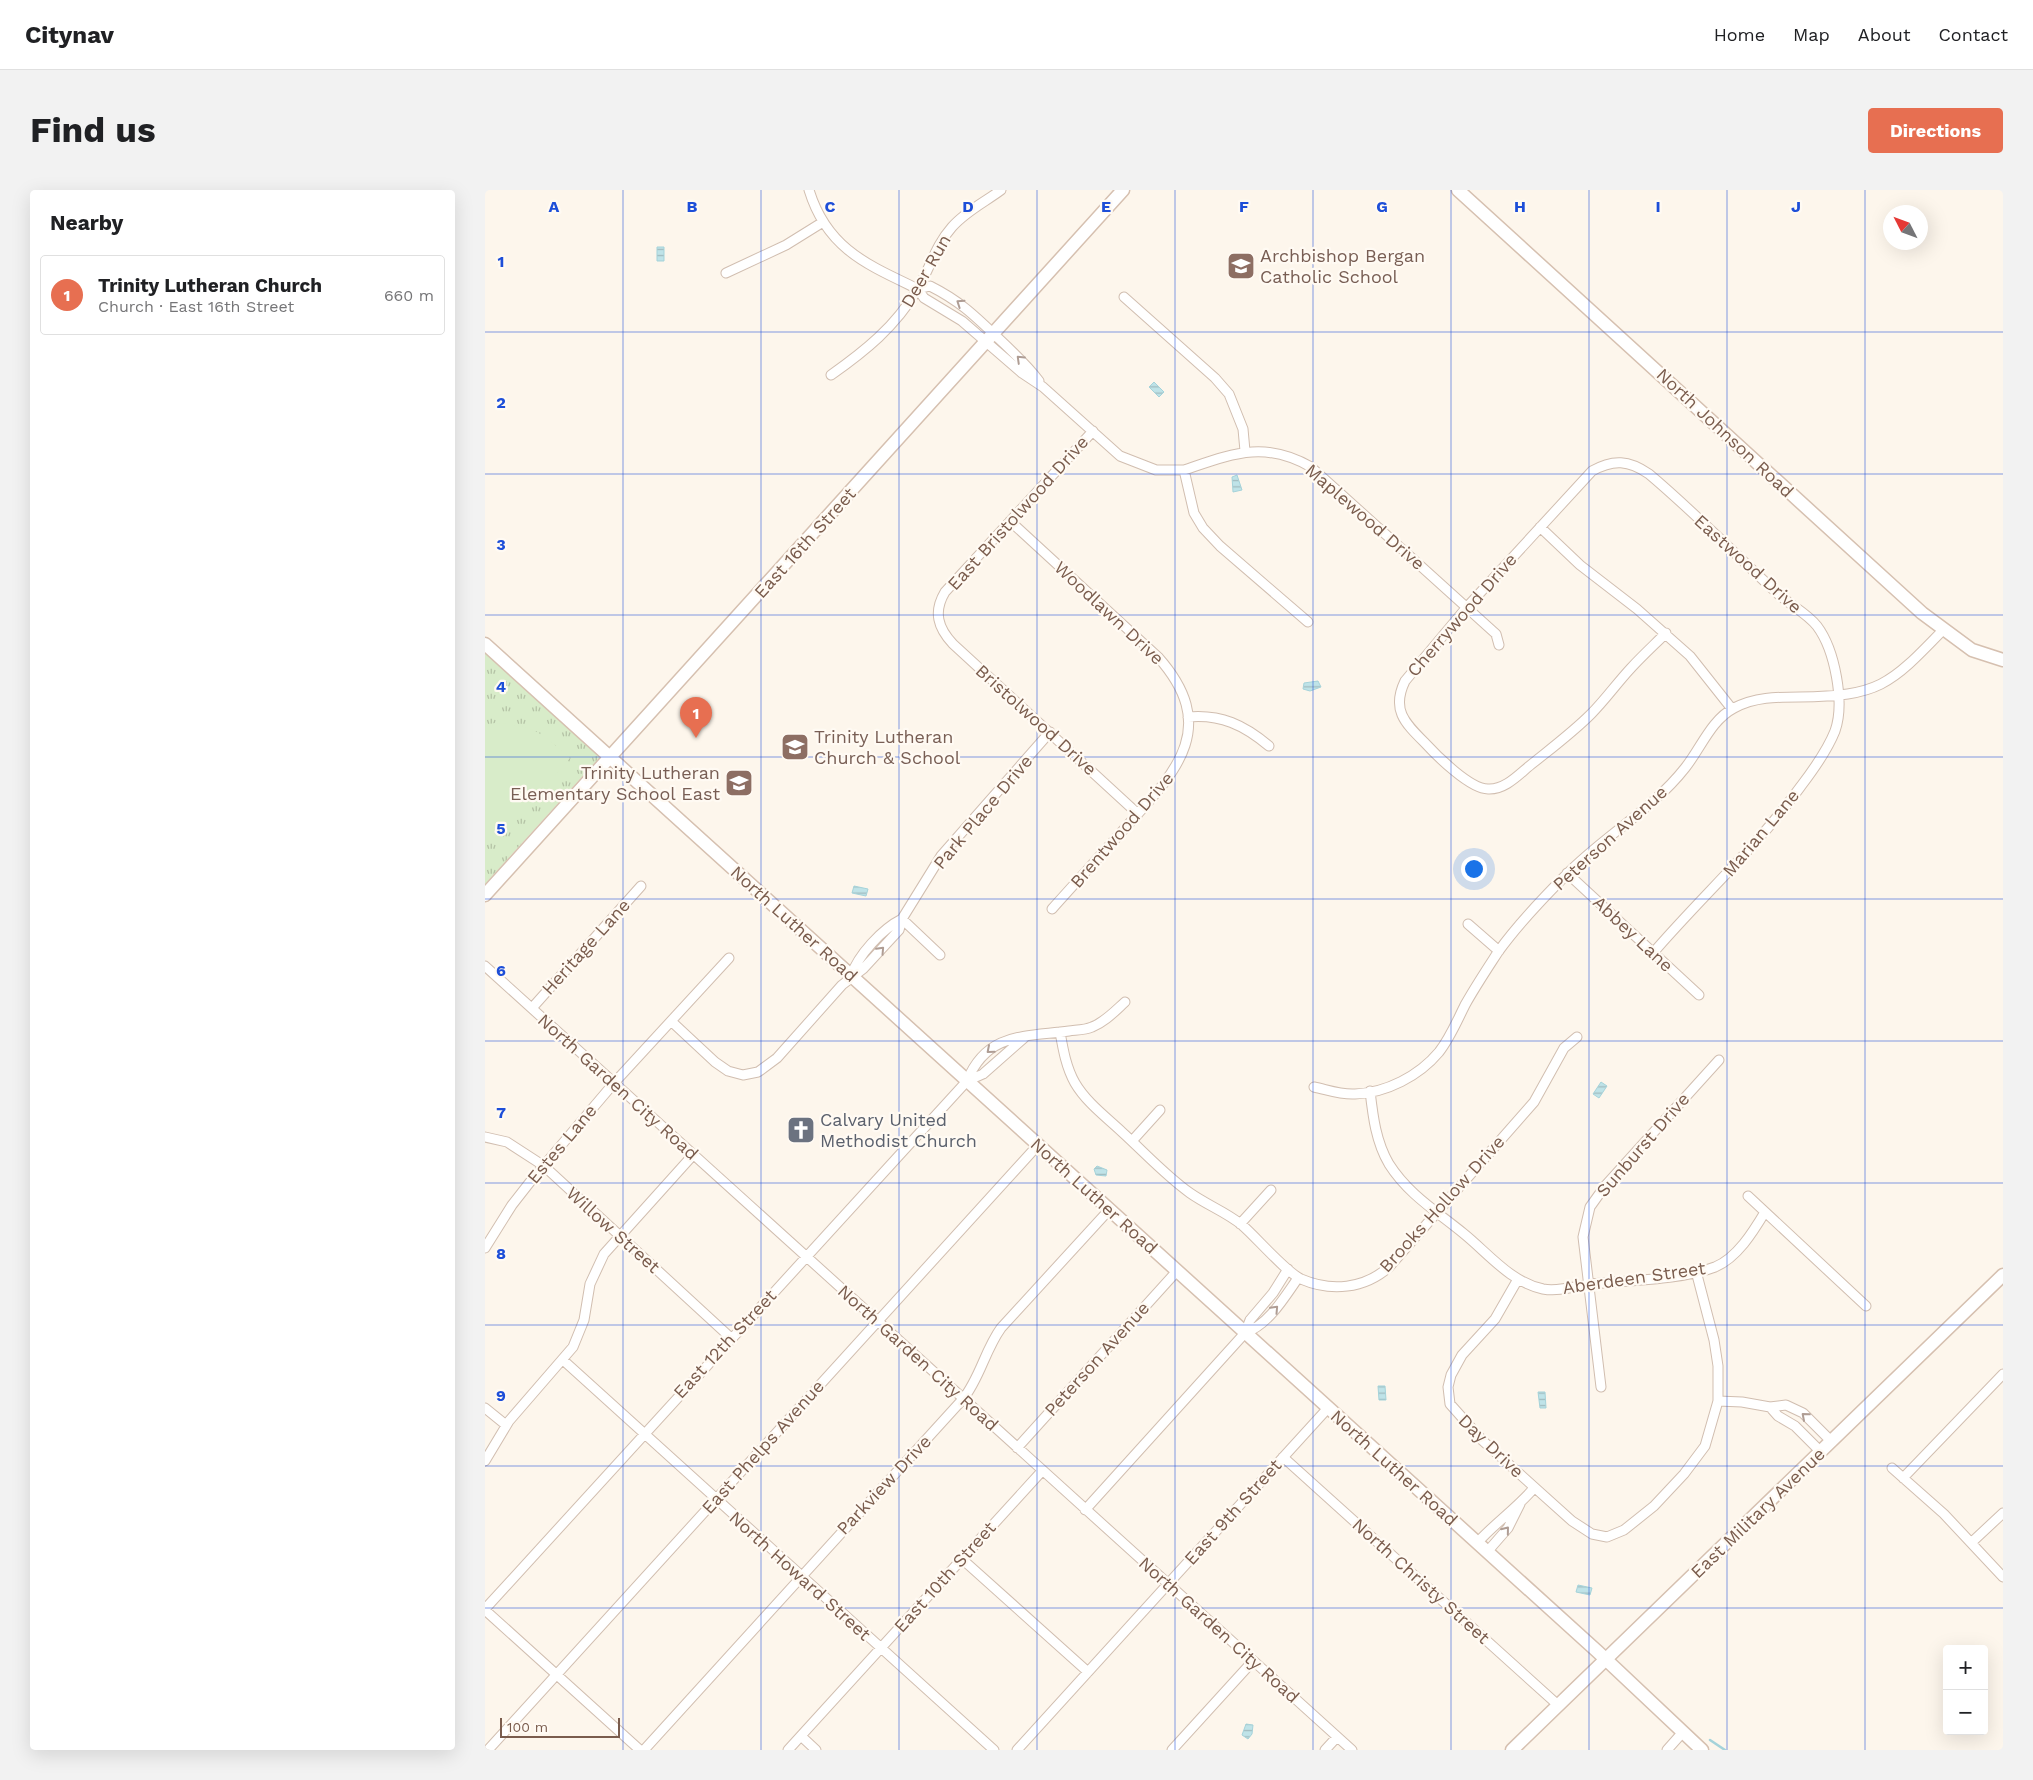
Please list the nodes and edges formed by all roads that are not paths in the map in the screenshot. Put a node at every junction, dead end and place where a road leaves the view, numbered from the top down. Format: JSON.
{"nodes":[{"id":1,"x":809,"y":190,"type":"edge"},
{"id":2,"x":1001,"y":190,"type":"edge"},
{"id":3,"x":1123,"y":190,"type":"edge"},
{"id":4,"x":1458,"y":190,"type":"edge"},
{"id":5,"x":823,"y":222,"type":"junction"},
{"id":6,"x":726,"y":273,"type":"dead end"},
{"id":7,"x":918,"y":289,"type":"junction"},
{"id":8,"x":1124,"y":297,"type":"dead end"},
{"id":9,"x":991,"y":338,"type":"junction"},
{"id":10,"x":831,"y":375,"type":"dead end"},
{"id":11,"x":1093,"y":431,"type":"junction"},
{"id":12,"x":1245,"y":451,"type":"junction"},
{"id":13,"x":1617,"y":462,"type":"joint"},
{"id":14,"x":1184,"y":470,"type":"junction"},
{"id":15,"x":1010,"y":521,"type":"junction"},
{"id":16,"x":1540,"y":526,"type":"junction"},
{"id":17,"x":1467,"y":607,"type":"junction"},
{"id":18,"x":939,"y":622,"type":"joint"},
{"id":19,"x":1308,"y":622,"type":"dead end"},
{"id":20,"x":1943,"y":630,"type":"junction"},
{"id":21,"x":1665,"y":633,"type":"junction"},
{"id":22,"x":485,"y":644,"type":"edge"},
{"id":23,"x":1499,"y":645,"type":"dead end"},
{"id":24,"x":2003,"y":660,"type":"edge"},
{"id":25,"x":1838,"y":697,"type":"junction"},
{"id":26,"x":1732,"y":709,"type":"junction"},
{"id":27,"x":1188,"y":717,"type":"junction"},
{"id":28,"x":1050,"y":732,"type":"junction"},
{"id":29,"x":1269,"y":746,"type":"dead end"},
{"id":30,"x":610,"y":757,"type":"junction"},
{"id":31,"x":1138,"y":814,"type":"junction"},
{"id":32,"x":1567,"y":873,"type":"junction"},
{"id":33,"x":641,"y":886,"type":"dead end"},
{"id":34,"x":485,"y":895,"type":"edge"},
{"id":35,"x":1052,"y":909,"type":"dead end"},
{"id":36,"x":902,"y":918,"type":"junction"},
{"id":37,"x":1468,"y":924,"type":"dead end"},
{"id":38,"x":1499,"y":951,"type":"junction"},
{"id":39,"x":1653,"y":953,"type":"junction"},
{"id":40,"x":940,"y":955,"type":"dead end"},
{"id":41,"x":729,"y":958,"type":"dead end"},
{"id":42,"x":485,"y":966,"type":"edge"},
{"id":43,"x":851,"y":976,"type":"junction"},
{"id":44,"x":1699,"y":995,"type":"dead end"},
{"id":45,"x":1125,"y":1002,"type":"dead end"},
{"id":46,"x":532,"y":1008,"type":"junction"},
{"id":47,"x":671,"y":1022,"type":"junction"},
{"id":48,"x":1060,"y":1032,"type":"junction"},
{"id":49,"x":1025,"y":1037,"type":"junction"},
{"id":50,"x":1577,"y":1037,"type":"dead end"},
{"id":51,"x":1719,"y":1060,"type":"dead end"},
{"id":52,"x":967,"y":1081,"type":"junction"},
{"id":53,"x":614,"y":1084,"type":"junction"},
{"id":54,"x":1314,"y":1086,"type":"dead end"},
{"id":55,"x":1371,"y":1091,"type":"junction"},
{"id":56,"x":1160,"y":1110,"type":"dead end"},
{"id":57,"x":485,"y":1137,"type":"edge"},
{"id":58,"x":1132,"y":1141,"type":"junction"},
{"id":59,"x":1038,"y":1145,"type":"junction"},
{"id":60,"x":693,"y":1155,"type":"junction"},
{"id":61,"x":544,"y":1166,"type":"junction"},
{"id":62,"x":1271,"y":1190,"type":"dead end"},
{"id":63,"x":1748,"y":1196,"type":"dead end"},
{"id":64,"x":1109,"y":1210,"type":"junction"},
{"id":65,"x":1765,"y":1212,"type":"junction"},
{"id":66,"x":1437,"y":1213,"type":"junction"},
{"id":67,"x":1240,"y":1224,"type":"junction"},
{"id":68,"x":620,"y":1237,"type":"junction"},
{"id":69,"x":485,"y":1248,"type":"edge"},
{"id":70,"x":806,"y":1257,"type":"junction"},
{"id":71,"x":1288,"y":1269,"type":"junction"},
{"id":72,"x":1177,"y":1271,"type":"junction"},
{"id":73,"x":1696,"y":1271,"type":"junction"},
{"id":74,"x":2003,"y":1275,"type":"edge"},
{"id":75,"x":1298,"y":1278,"type":"junction"},
{"id":76,"x":1518,"y":1279,"type":"junction"},
{"id":77,"x":1588,"y":1284,"type":"junction"},
{"id":78,"x":1866,"y":1306,"type":"dead end"},
{"id":79,"x":877,"y":1321,"type":"junction"},
{"id":80,"x":1245,"y":1333,"type":"junction"},
{"id":81,"x":731,"y":1338,"type":"junction"},
{"id":82,"x":563,"y":1360,"type":"junction"},
{"id":83,"x":2003,"y":1374,"type":"edge"},
{"id":84,"x":1601,"y":1387,"type":"dead end"},
{"id":85,"x":963,"y":1400,"type":"junction"},
{"id":86,"x":1718,"y":1402,"type":"junction"},
{"id":87,"x":1771,"y":1407,"type":"junction"},
{"id":88,"x":485,"y":1408,"type":"edge"},
{"id":89,"x":1328,"y":1408,"type":"junction"},
{"id":90,"x":506,"y":1425,"type":"junction"},
{"id":91,"x":643,"y":1434,"type":"junction"},
{"id":92,"x":1832,"y":1442,"type":"junction"},
{"id":93,"x":1017,"y":1448,"type":"junction"},
{"id":94,"x":1821,"y":1452,"type":"junction"},
{"id":95,"x":1283,"y":1457,"type":"junction"},
{"id":96,"x":485,"y":1461,"type":"edge"},
{"id":97,"x":1892,"y":1468,"type":"dead end"},
{"id":98,"x":1042,"y":1471,"type":"junction"},
{"id":99,"x":1903,"y":1478,"type":"junction"},
{"id":100,"x":1535,"y":1488,"type":"junction"},
{"id":101,"x":716,"y":1499,"type":"junction"},
{"id":102,"x":1520,"y":1504,"type":"junction"},
{"id":103,"x":1085,"y":1510,"type":"junction"},
{"id":104,"x":2003,"y":1513,"type":"edge"},
{"id":105,"x":1972,"y":1542,"type":"junction"},
{"id":106,"x":1482,"y":1548,"type":"junction"},
{"id":107,"x":962,"y":1559,"type":"junction"},
{"id":108,"x":800,"y":1576,"type":"junction"},
{"id":109,"x":2003,"y":1577,"type":"edge"},
{"id":110,"x":1168,"y":1584,"type":"junction"},
{"id":111,"x":485,"y":1610,"type":"edge"},
{"id":112,"x":881,"y":1648,"type":"junction"},
{"id":113,"x":1606,"y":1659,"type":"junction"},
{"id":114,"x":1253,"y":1661,"type":"junction"},
{"id":115,"x":1088,"y":1672,"type":"junction"},
{"id":116,"x":557,"y":1676,"type":"junction"},
{"id":117,"x":1558,"y":1705,"type":"junction"},
{"id":118,"x":1683,"y":1732,"type":"junction"},
{"id":119,"x":801,"y":1736,"type":"junction"},
{"id":120,"x":1337,"y":1736,"type":"junction"},
{"id":121,"x":488,"y":1750,"type":"edge"},
{"id":122,"x":639,"y":1750,"type":"edge"},
{"id":123,"x":643,"y":1750,"type":"edge"},
{"id":124,"x":788,"y":1750,"type":"edge"},
{"id":125,"x":816,"y":1750,"type":"edge"},
{"id":126,"x":994,"y":1750,"type":"edge"},
{"id":127,"x":1017,"y":1750,"type":"edge"},
{"id":128,"x":1172,"y":1750,"type":"edge"},
{"id":129,"x":1325,"y":1750,"type":"edge"},
{"id":130,"x":1352,"y":1750,"type":"edge"},
{"id":131,"x":1512,"y":1750,"type":"edge"},
{"id":132,"x":1667,"y":1750,"type":"edge"},
{"id":133,"x":1702,"y":1750,"type":"edge"}],
"edges":[{"from":1,"to":5,"type":"street"},
{"from":2,"to":7,"type":"street","name":"Deer Run"},
{"from":3,"to":9,"type":"main road","name":"East 16th Street"},
{"from":4,"to":20,"type":"main road","name":"North Johnson Road"},
{"from":5,"to":6,"type":"street"},
{"from":5,"to":7,"type":"street"},
{"from":7,"to":9,"type":"street"},
{"from":9,"to":7,"type":"street","one_way":true},
{"from":7,"to":10,"type":"street","name":"Deer Run"},
{"from":8,"to":12,"type":"street"},
{"from":9,"to":11,"type":"street","name":"Maplewood Drive"},
{"from":9,"to":30,"type":"main road","name":"East 16th Street"},
{"from":11,"to":14,"type":"street","name":"Maplewood Drive"},
{"from":11,"to":15,"type":"street","name":"East Bristolwood Drive"},
{"from":12,"to":14,"type":"street","name":"Maplewood Drive"},
{"from":12,"to":17,"type":"street","name":"Maplewood Drive"},
{"from":13,"to":16,"type":"street","name":"Cherrywood Drive"},
{"from":13,"to":25,"type":"street","name":"Eastwood Drive"},
{"from":14,"to":19,"type":"street"},
{"from":15,"to":18,"type":"street","name":"East Bristolwood Drive"},
{"from":15,"to":27,"type":"street","name":"Woodlawn Drive"},
{"from":16,"to":17,"type":"street","name":"Cherrywood Drive"},
{"from":16,"to":21,"type":"street"},
{"from":17,"to":21,"type":"street","name":"Cherrywood Drive"},
{"from":17,"to":23,"type":"street","name":"Maplewood Drive"},
{"from":18,"to":28,"type":"street","name":"Bristolwood Drive"},
{"from":20,"to":24,"type":"main road","name":"North Johnson Road"},
{"from":20,"to":25,"type":"street","name":"Peterson Avenue"},
{"from":21,"to":26,"type":"street"},
{"from":22,"to":30,"type":"main road","name":"North Luther Road"},
{"from":25,"to":26,"type":"street","name":"Peterson Avenue"},
{"from":25,"to":39,"type":"street","name":"Marian Lane"},
{"from":26,"to":32,"type":"street","name":"Peterson Avenue"},
{"from":27,"to":29,"type":"street"},
{"from":27,"to":31,"type":"street","name":"Brentwood Drive"},
{"from":28,"to":31,"type":"street","name":"Bristolwood Drive"},
{"from":28,"to":36,"type":"street","name":"Park Place Drive"},
{"from":30,"to":34,"type":"main road","name":"East 16th Street"},
{"from":30,"to":43,"type":"main road","name":"North Luther Road"},
{"from":31,"to":35,"type":"street","name":"Brentwood Drive"},
{"from":32,"to":38,"type":"street","name":"Peterson Avenue"},
{"from":32,"to":39,"type":"street","name":"Abbey Lane"},
{"from":33,"to":46,"type":"street","name":"Heritage Lane"},
{"from":36,"to":40,"type":"street"},
{"from":36,"to":43,"type":"street","name":"Park Place Drive"},
{"from":37,"to":38,"type":"street"},
{"from":38,"to":55,"type":"street","name":"Peterson Avenue"},
{"from":39,"to":44,"type":"street","name":"Abbey Lane"},
{"from":41,"to":47,"type":"street","name":"Estes Lane"},
{"from":42,"to":46,"type":"street","name":"North Garden City Road"},
{"from":43,"to":47,"type":"street","name":"Park Place Drive"},
{"from":43,"to":52,"type":"main road","name":"North Luther Road"},
{"from":45,"to":48,"type":"street","name":"East 12th Street"},
{"from":46,"to":53,"type":"street","name":"North Garden City Road"},
{"from":47,"to":53,"type":"street","name":"Estes Lane"},
{"from":48,"to":49,"type":"street","name":"East 12th Street"},
{"from":48,"to":58,"type":"street"},
{"from":49,"to":52,"type":"street","name":"East 12th Street"},
{"from":49,"to":52,"type":"street","name":"East 12th Street","one_way":true},
{"from":50,"to":66,"type":"street","name":"Brooks Hollow Drive"},
{"from":51,"to":77,"type":"street","name":"Sunburst Drive"},
{"from":52,"to":59,"type":"main road","name":"North Luther Road"},
{"from":52,"to":70,"type":"street","name":"East 12th Street"},
{"from":53,"to":60,"type":"street","name":"North Garden City Road"},
{"from":53,"to":61,"type":"street","name":"Estes Lane"},
{"from":54,"to":55,"type":"street","name":"Peterson Avenue"},
{"from":55,"to":66,"type":"street","name":"Aberdeen Street"},
{"from":56,"to":58,"type":"street"},
{"from":57,"to":61,"type":"street","name":"Willow Street"},
{"from":58,"to":67,"type":"street"},
{"from":59,"to":64,"type":"main road","name":"North Luther Road"},
{"from":59,"to":79,"type":"street","name":"East Phelps Avenue"},
{"from":60,"to":68,"type":"street"},
{"from":60,"to":70,"type":"street","name":"North Garden City Road"},
{"from":61,"to":68,"type":"street","name":"Willow Street"},
{"from":61,"to":69,"type":"street","name":"Estes Lane"},
{"from":62,"to":67,"type":"street"},
{"from":63,"to":65,"type":"street"},
{"from":64,"to":72,"type":"main road","name":"North Luther Road"},
{"from":64,"to":85,"type":"street","name":"Parkview Drive"},
{"from":65,"to":73,"type":"street","name":"Aberdeen Street"},
{"from":65,"to":78,"type":"street"},
{"from":66,"to":75,"type":"street","name":"Brooks Hollow Drive"},
{"from":66,"to":76,"type":"street","name":"Aberdeen Street"},
{"from":67,"to":71,"type":"street"},
{"from":68,"to":81,"type":"street","name":"Willow Street"},
{"from":68,"to":82,"type":"street"},
{"from":70,"to":79,"type":"street","name":"North Garden City Road"},
{"from":70,"to":81,"type":"street","name":"East 12th Street"},
{"from":71,"to":75,"type":"street"},
{"from":71,"to":80,"type":"street"},
{"from":72,"to":80,"type":"main road","name":"North Luther Road"},
{"from":72,"to":93,"type":"street","name":"Peterson Avenue"},
{"from":73,"to":77,"type":"street","name":"Aberdeen Street"},
{"from":73,"to":86,"type":"street","name":"Day Drive"},
{"from":74,"to":92,"type":"main road","name":"East Military Avenue"},
{"from":80,"to":75,"type":"street","one_way":true},
{"from":76,"to":77,"type":"street","name":"Aberdeen Street"},
{"from":76,"to":100,"type":"street","name":"Day Drive"},
{"from":77,"to":84,"type":"street","name":"Sunburst Drive"},
{"from":79,"to":85,"type":"street","name":"North Garden City Road"},
{"from":79,"to":101,"type":"street","name":"East Phelps Avenue"},
{"from":80,"to":89,"type":"main road","name":"North Luther Road"},
{"from":80,"to":103,"type":"street"},
{"from":81,"to":91,"type":"street","name":"East 12th Street"},
{"from":82,"to":90,"type":"street"},
{"from":82,"to":91,"type":"street","name":"North Howard Street"},
{"from":83,"to":99,"type":"street"},
{"from":85,"to":93,"type":"street","name":"North Garden City Road"},
{"from":85,"to":108,"type":"street","name":"Parkview Drive"},
{"from":86,"to":87,"type":"street"},
{"from":86,"to":100,"type":"street","name":"Day Drive"},
{"from":92,"to":87,"type":"street","one_way":true},
{"from":87,"to":94,"type":"street"},
{"from":88,"to":90,"type":"street"},
{"from":89,"to":95,"type":"street","name":"East 9th Street"},
{"from":89,"to":106,"type":"main road","name":"North Luther Road"},
{"from":90,"to":96,"type":"street"},
{"from":91,"to":101,"type":"street","name":"North Howard Street"},
{"from":91,"to":111,"type":"street","name":"East 12th Street"},
{"from":92,"to":94,"type":"main road","name":"East Military Avenue"},
{"from":93,"to":98,"type":"street","name":"North Garden City Road"},
{"from":94,"to":113,"type":"main road","name":"East Military Avenue"},
{"from":95,"to":110,"type":"street","name":"East 9th Street"},
{"from":95,"to":117,"type":"street","name":"North Christy Street"},
{"from":97,"to":99,"type":"street"},
{"from":98,"to":103,"type":"street","name":"North Garden City Road"},
{"from":98,"to":107,"type":"street","name":"East 10th Street"},
{"from":99,"to":105,"type":"street"},
{"from":100,"to":102,"type":"street"},
{"from":101,"to":108,"type":"street","name":"North Howard Street"},
{"from":101,"to":116,"type":"street","name":"East Phelps Avenue"},
{"from":102,"to":106,"type":"street"},
{"from":106,"to":102,"type":"street","one_way":true},
{"from":103,"to":110,"type":"street","name":"North Garden City Road"},
{"from":104,"to":105,"type":"street"},
{"from":105,"to":109,"type":"street"},
{"from":106,"to":113,"type":"main road","name":"North Luther Road"},
{"from":107,"to":112,"type":"street","name":"East 10th Street"},
{"from":107,"to":115,"type":"street"},
{"from":108,"to":112,"type":"street","name":"North Howard Street"},
{"from":108,"to":123,"type":"street","name":"Parkview Drive"},
{"from":110,"to":114,"type":"street","name":"North Garden City Road"},
{"from":110,"to":115,"type":"street","name":"East 9th Street"},
{"from":111,"to":116,"type":"street"},
{"from":112,"to":119,"type":"street","name":"East 10th Street"},
{"from":112,"to":126,"type":"street","name":"North Howard Street"},
{"from":113,"to":117,"type":"main road","name":"East Military Avenue"},
{"from":113,"to":118,"type":"main road","name":"North Luther Road"},
{"from":114,"to":120,"type":"street","name":"North Garden City Road"},
{"from":114,"to":128,"type":"street"},
{"from":115,"to":127,"type":"street","name":"East 9th Street"},
{"from":116,"to":121,"type":"street","name":"East Phelps Avenue"},
{"from":116,"to":122,"type":"street"},
{"from":117,"to":131,"type":"main road","name":"East Military Avenue"},
{"from":118,"to":132,"type":"street"},
{"from":118,"to":133,"type":"main road","name":"North Luther Road"},
{"from":119,"to":124,"type":"street","name":"East 10th Street"},
{"from":119,"to":125,"type":"street"},
{"from":120,"to":129,"type":"street"},
{"from":120,"to":130,"type":"street","name":"North Garden City Road"}]}
